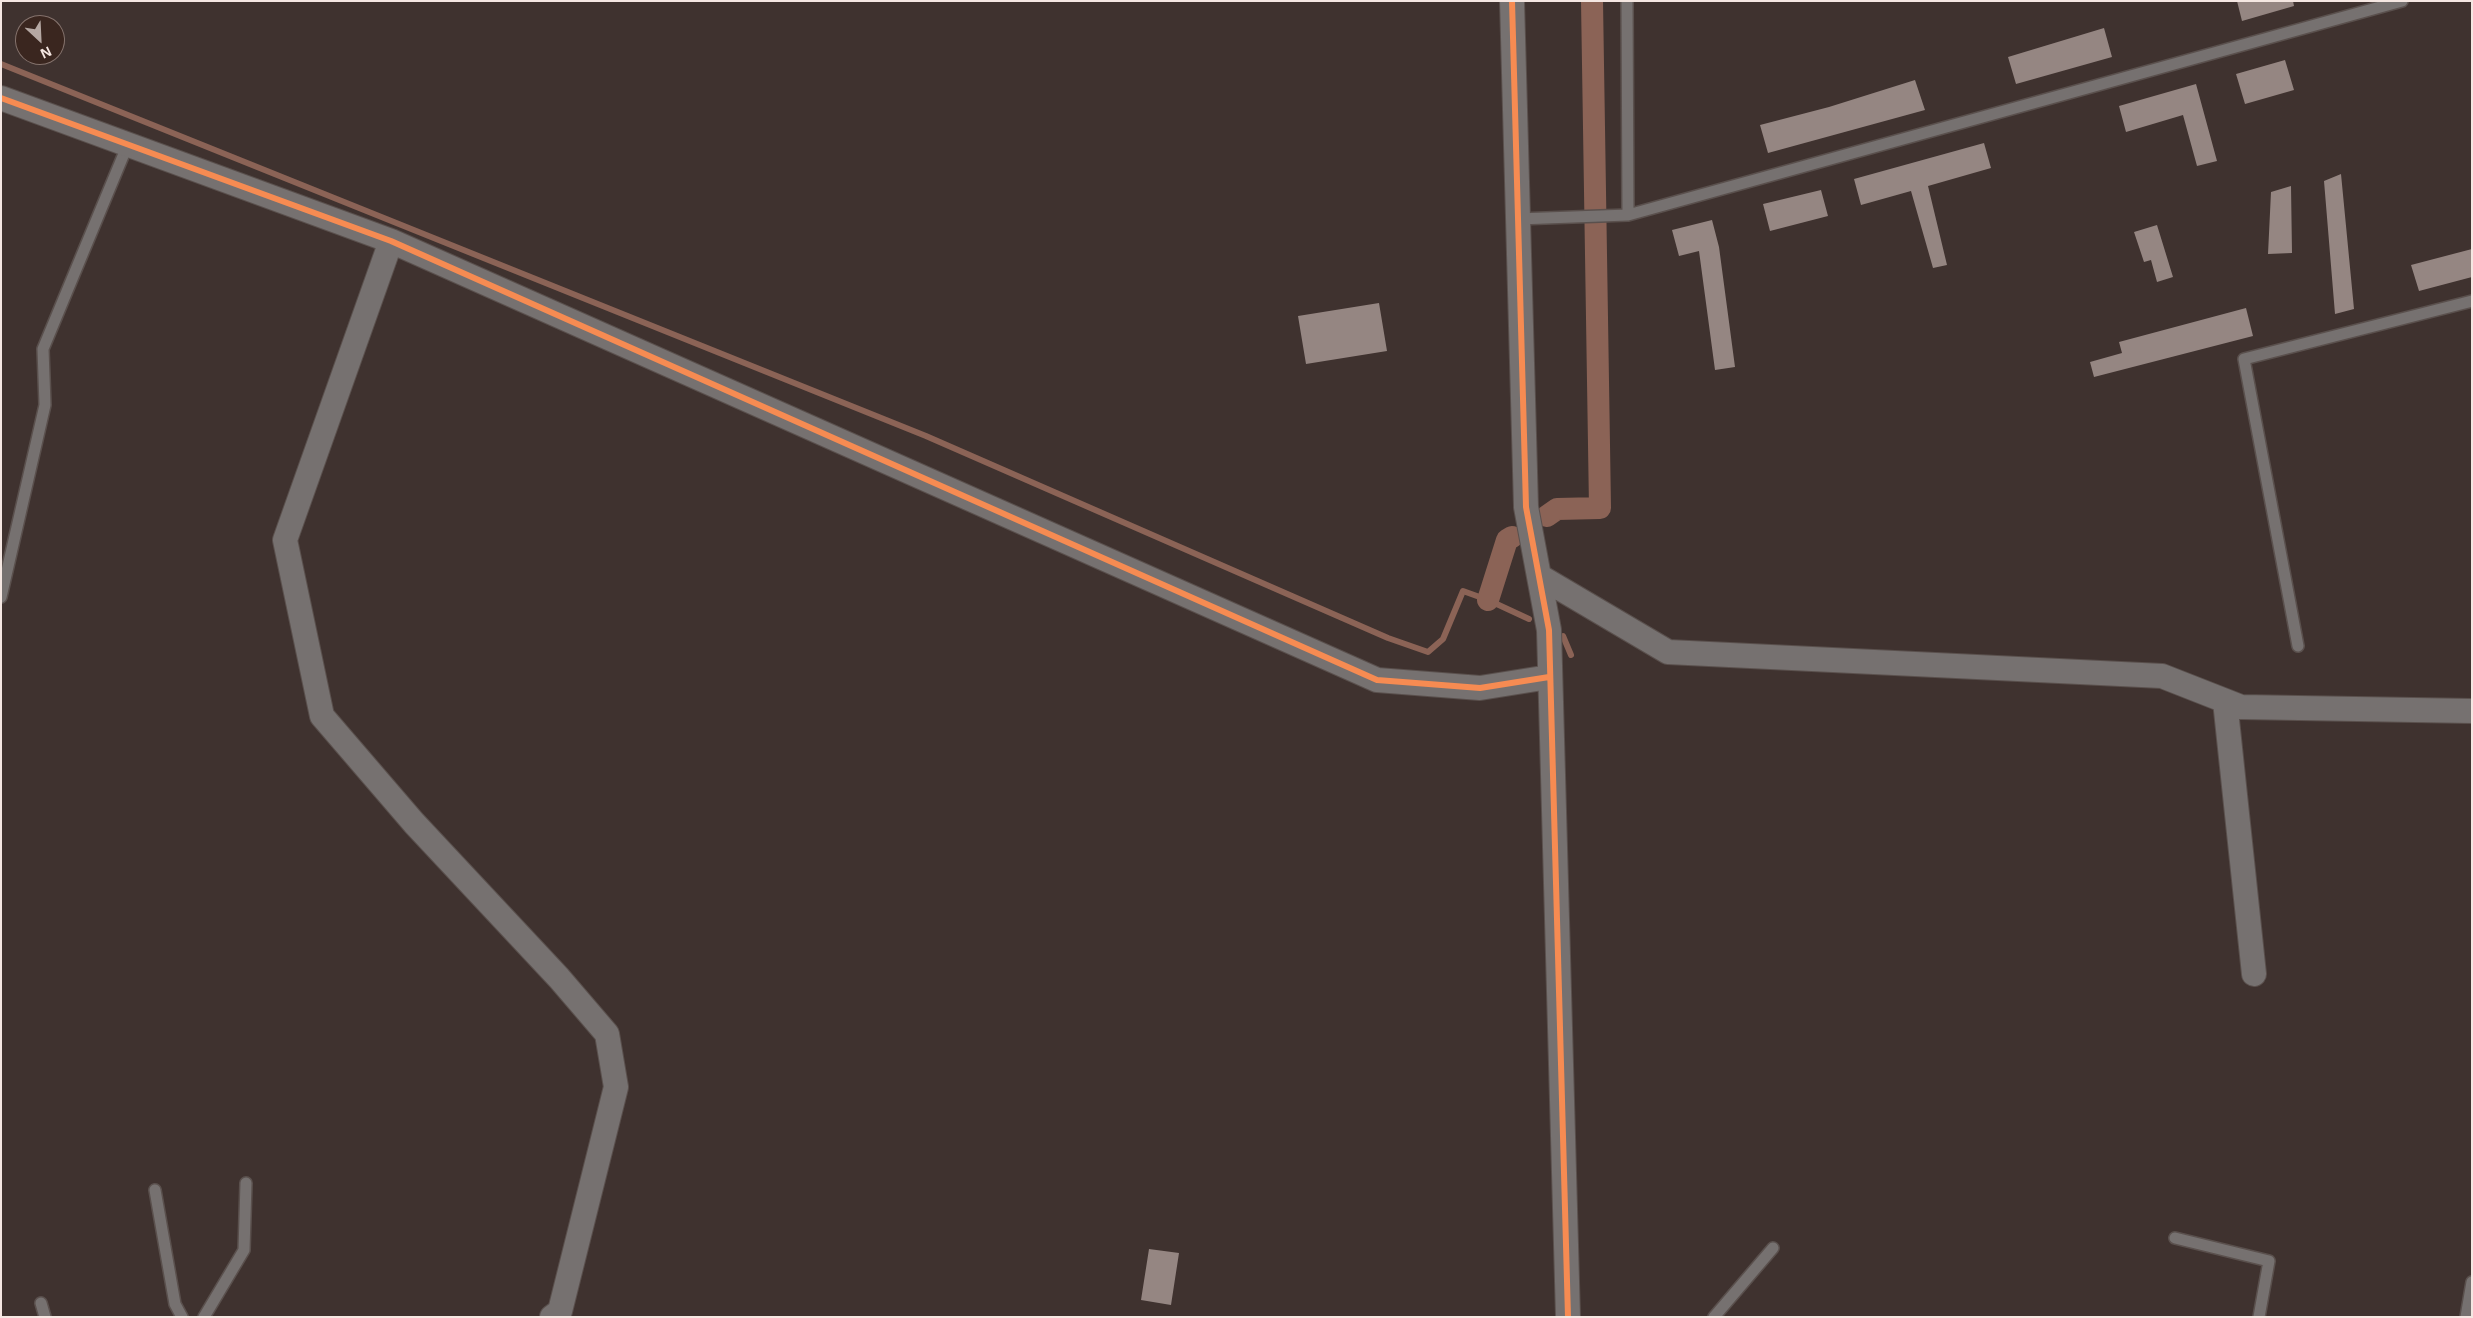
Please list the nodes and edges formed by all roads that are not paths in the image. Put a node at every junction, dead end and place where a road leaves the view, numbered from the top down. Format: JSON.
{"nodes":[{"id":1,"x":1512,"y":1,"type":"edge"},
{"id":2,"x":1628,"y":1,"type":"edge"},
{"id":3,"x":2402,"y":1,"type":"edge"},
{"id":4,"x":1,"y":98,"type":"edge"},
{"id":5,"x":128,"y":144,"type":"junction"},
{"id":6,"x":1627,"y":215,"type":"junction"},
{"id":7,"x":1518,"y":219,"type":"junction"},
{"id":8,"x":391,"y":240,"type":"junction"},
{"id":9,"x":2472,"y":301,"type":"edge"},
{"id":10,"x":1539,"y":576,"type":"junction"},
{"id":11,"x":1,"y":597,"type":"edge"},
{"id":12,"x":2298,"y":646,"type":"dead end"},
{"id":13,"x":1549,"y":677,"type":"junction"},
{"id":14,"x":2225,"y":700,"type":"junction"},
{"id":15,"x":2472,"y":711,"type":"edge"},
{"id":16,"x":2254,"y":974,"type":"dead end"},
{"id":17,"x":246,"y":1183,"type":"dead end"},
{"id":18,"x":155,"y":1190,"type":"dead end"},
{"id":19,"x":2175,"y":1238,"type":"dead end"},
{"id":20,"x":1773,"y":1248,"type":"dead end"},
{"id":21,"x":2472,"y":1282,"type":"edge"},
{"id":22,"x":41,"y":1303,"type":"dead end"},
{"id":23,"x":45,"y":1317,"type":"edge"},
{"id":24,"x":182,"y":1317,"type":"edge"},
{"id":25,"x":204,"y":1317,"type":"edge"},
{"id":26,"x":552,"y":1317,"type":"edge"},
{"id":27,"x":1568,"y":1317,"type":"edge"},
{"id":28,"x":1714,"y":1317,"type":"edge"},
{"id":29,"x":2258,"y":1317,"type":"edge"},
{"id":30,"x":2466,"y":1317,"type":"edge"}],
"edges":[{"from":1,"to":7,"type":"street"},
{"from":2,"to":6,"type":"lane"},
{"from":3,"to":6,"type":"lane"},
{"from":4,"to":5,"type":"street"},
{"from":5,"to":8,"type":"street"},
{"from":5,"to":11,"type":"lane"},
{"from":6,"to":7,"type":"lane"},
{"from":7,"to":10,"type":"street"},
{"from":8,"to":13,"type":"street"},
{"from":8,"to":26,"type":"street"},
{"from":9,"to":12,"type":"lane"},
{"from":10,"to":13,"type":"street"},
{"from":10,"to":14,"type":"street"},
{"from":13,"to":27,"type":"street"},
{"from":14,"to":15,"type":"street"},
{"from":14,"to":16,"type":"street"},
{"from":17,"to":25,"type":"lane"},
{"from":18,"to":24,"type":"lane"},
{"from":19,"to":29,"type":"lane"},
{"from":20,"to":28,"type":"lane"},
{"from":21,"to":30,"type":"lane"},
{"from":22,"to":23,"type":"lane"}]}
